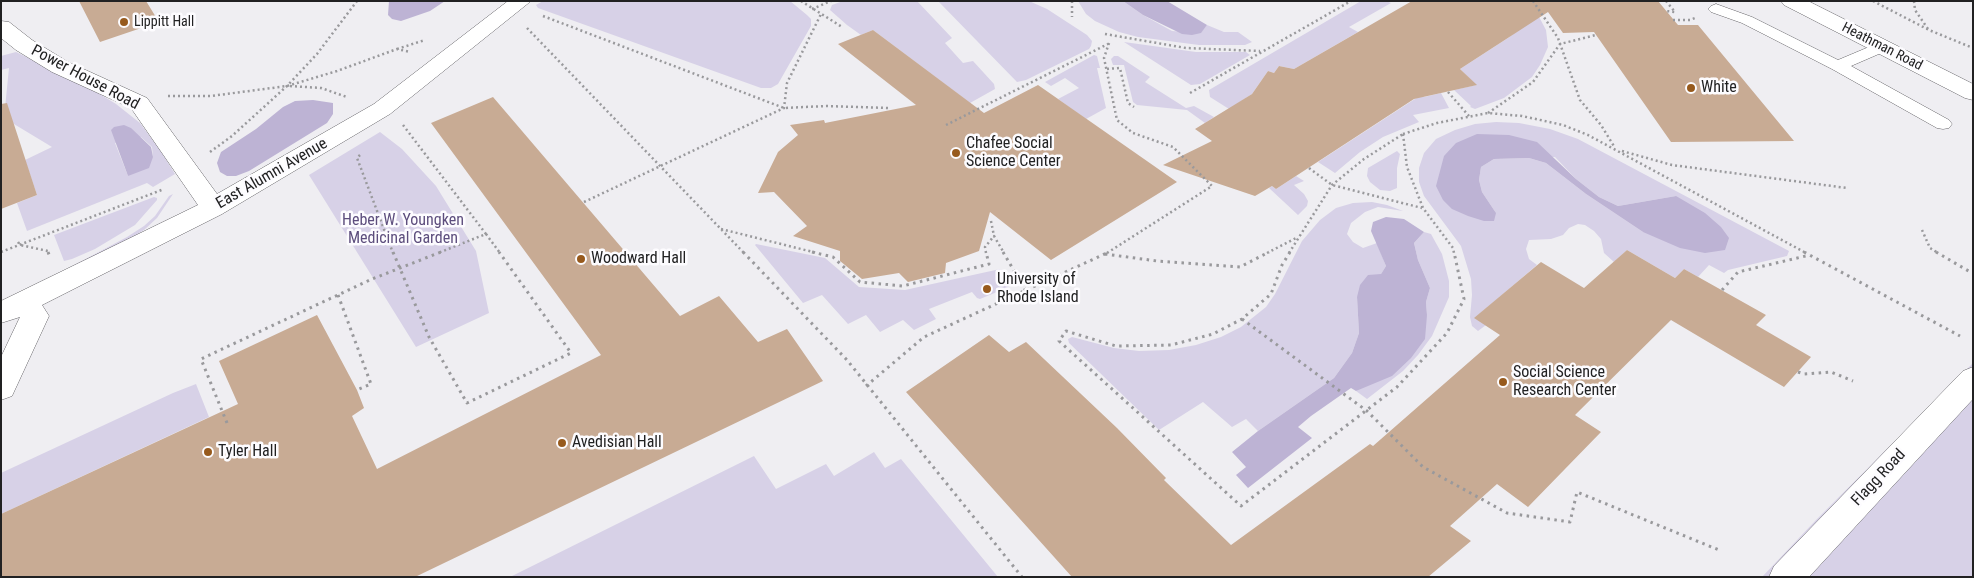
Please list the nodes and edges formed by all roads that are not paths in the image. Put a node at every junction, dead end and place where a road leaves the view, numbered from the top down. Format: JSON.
{"nodes":[{"id":1,"x":1790,"y":1,"type":"edge"},
{"id":2,"x":516,"y":6,"type":"edge"},
{"id":3,"x":1716,"y":9,"type":"dead end"},
{"id":4,"x":1,"y":27,"type":"edge"},
{"id":5,"x":1882,"y":47,"type":"junction"},
{"id":6,"x":1838,"y":66,"type":"junction"},
{"id":7,"x":1973,"y":93,"type":"edge"},
{"id":8,"x":1943,"y":124,"type":"dead end"},
{"id":9,"x":214,"y":208,"type":"junction"},
{"id":10,"x":13,"y":308,"type":"edge"},
{"id":11,"x":1973,"y":379,"type":"edge"},
{"id":12,"x":1,"y":388,"type":"edge"},
{"id":13,"x":1786,"y":577,"type":"edge"}],
"edges":[{"from":1,"to":5,"type":"street","name":"Heathman Road"},
{"from":2,"to":9,"type":"street","name":"East Alumni Avenue"},
{"from":3,"to":6,"type":"lane"},
{"from":4,"to":9,"type":"street","name":"Power House Road"},
{"from":5,"to":6,"type":"lane"},
{"from":5,"to":7,"type":"street","name":"Heathman Road"},
{"from":6,"to":8,"type":"lane"},
{"from":9,"to":10,"type":"street","name":"East Alumni Avenue"},
{"from":10,"to":12,"type":"street"},
{"from":11,"to":13,"type":"street","name":"Flagg Road"}]}
